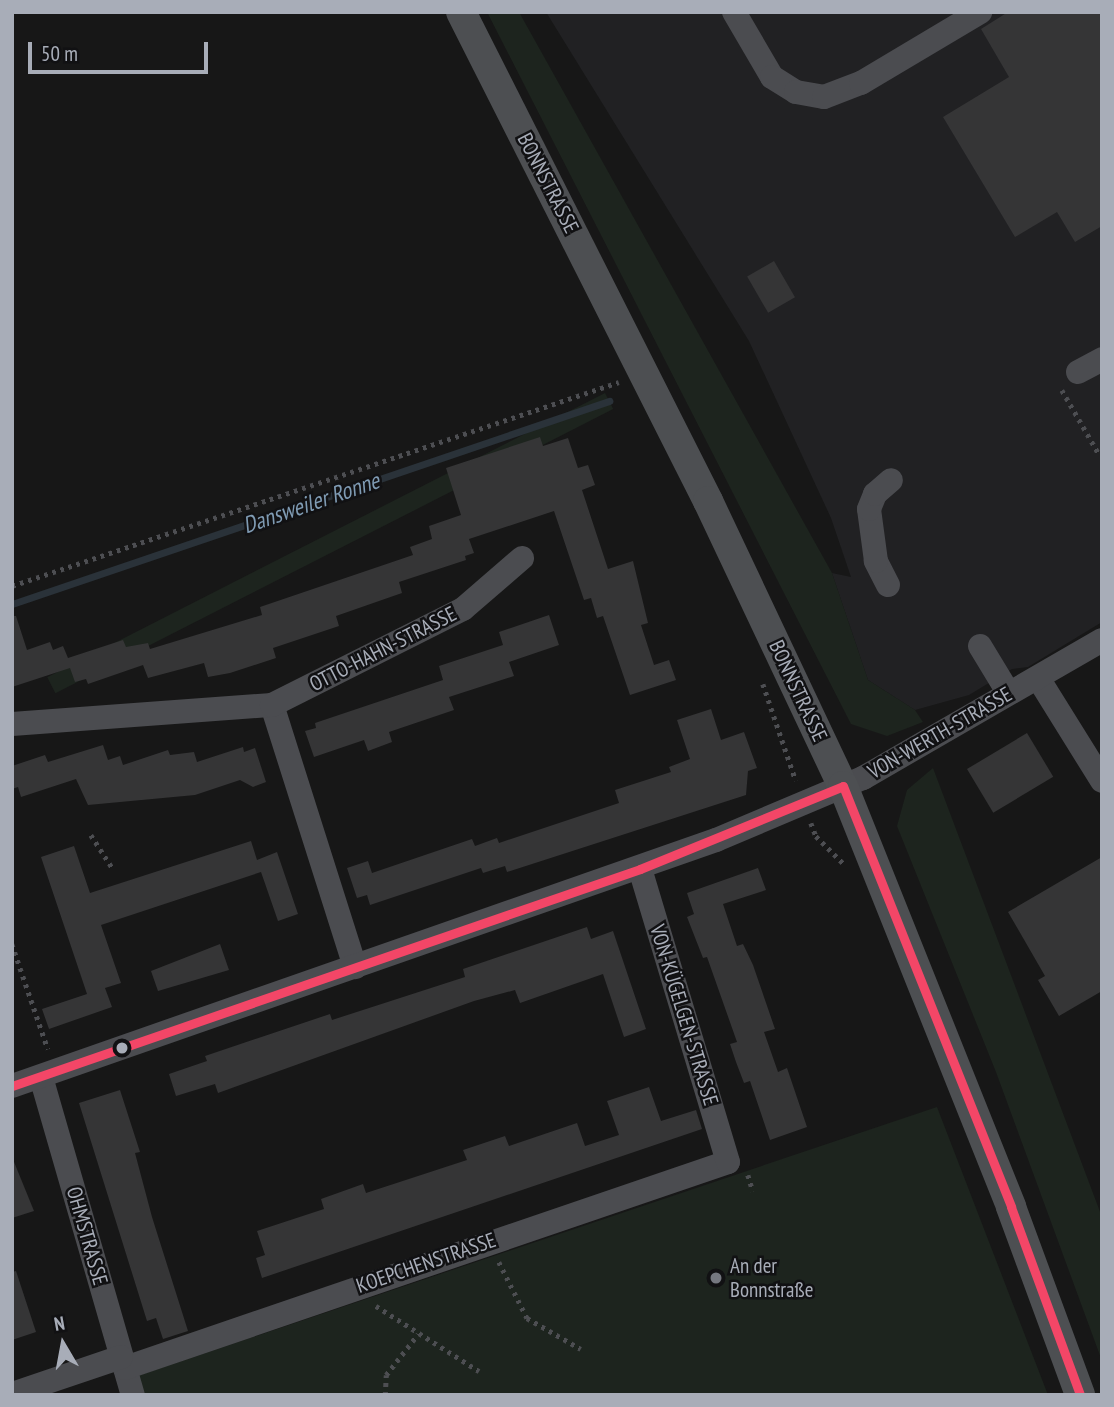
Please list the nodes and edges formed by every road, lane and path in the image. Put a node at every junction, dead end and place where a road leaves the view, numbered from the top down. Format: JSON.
{"nodes":[{"id":1,"x":461,"y":12,"type":"edge"},
{"id":2,"x":734,"y":12,"type":"edge"},
{"id":3,"x":980,"y":12,"type":"edge"},
{"id":4,"x":1102,"y":359,"type":"edge"},
{"id":5,"x":621,"y":372,"type":"dead end"},
{"id":6,"x":1068,"y":378,"type":"joint"},
{"id":7,"x":622,"y":381,"type":"junction"},
{"id":8,"x":628,"y":393,"type":"dead end"},
{"id":9,"x":1099,"y":454,"type":"dead end"},
{"id":10,"x":891,"y":480,"type":"dead end"},
{"id":11,"x":522,"y":558,"type":"dead end"},
{"id":12,"x":888,"y":585,"type":"dead end"},
{"id":13,"x":12,"y":586,"type":"edge"},
{"id":14,"x":1102,"y":640,"type":"edge"},
{"id":15,"x":980,"y":646,"type":"dead end"},
{"id":16,"x":757,"y":672,"type":"dead end"},
{"id":17,"x":1038,"y":678,"type":"junction"},
{"id":18,"x":1008,"y":692,"type":"junction"},
{"id":19,"x":272,"y":705,"type":"junction"},
{"id":20,"x":12,"y":724,"type":"edge"},
{"id":21,"x":1102,"y":781,"type":"edge"},
{"id":22,"x":843,"y":786,"type":"junction"},
{"id":23,"x":803,"y":804,"type":"junction"},
{"id":24,"x":91,"y":835,"type":"dead end"},
{"id":25,"x":112,"y":867,"type":"dead end"},
{"id":26,"x":640,"y":869,"type":"junction"},
{"id":27,"x":848,"y":873,"type":"dead end"},
{"id":28,"x":12,"y":944,"type":"edge"},
{"id":29,"x":355,"y":967,"type":"junction"},
{"id":30,"x":48,"y":1074,"type":"junction"},
{"id":31,"x":12,"y":1086,"type":"edge"},
{"id":32,"x":728,"y":1162,"type":"joint"},
{"id":33,"x":488,"y":1241,"type":"junction"},
{"id":34,"x":350,"y":1289,"type":"junction"},
{"id":35,"x":418,"y":1334,"type":"junction"},
{"id":36,"x":581,"y":1349,"type":"dead end"},
{"id":37,"x":123,"y":1362,"type":"junction"},
{"id":38,"x":479,"y":1371,"type":"dead end"},
{"id":39,"x":12,"y":1394,"type":"edge"},
{"id":40,"x":133,"y":1395,"type":"edge"},
{"id":41,"x":385,"y":1395,"type":"edge"},
{"id":42,"x":1080,"y":1395,"type":"edge"}],
"edges":[{"from":1,"to":22,"type":"main road","name":"BONNSTRASSE"},
{"from":2,"to":3,"type":"street"},
{"from":4,"to":6,"type":"street"},
{"from":5,"to":7,"type":"path"},
{"from":6,"to":9,"type":"path"},
{"from":7,"to":8,"type":"path"},
{"from":7,"to":13,"type":"path"},
{"from":10,"to":12,"type":"street"},
{"from":11,"to":19,"type":"street","name":"OTTO-HAHN-STRASSE"},
{"from":14,"to":17,"type":"street","name":"VON-WERTH-STRASSE"},
{"from":15,"to":18,"type":"street"},
{"from":16,"to":23,"type":"path"},
{"from":17,"to":18,"type":"street","name":"VON-WERTH-STRASSE"},
{"from":17,"to":21,"type":"street","name":"VON-WERTH-STRASSE"},
{"from":18,"to":22,"type":"street","name":"VON-WERTH-STRASSE"},
{"from":19,"to":20,"type":"street","name":"OTTO-HAHN-STRASSE"},
{"from":19,"to":29,"type":"street"},
{"from":22,"to":23,"type":"street","name":"VON-WERTH-STRASSE"},
{"from":22,"to":42,"type":"main road","name":"BONNSTRASSE"},
{"from":23,"to":26,"type":"street","name":"VON-WERTH-STRASSE"},
{"from":23,"to":27,"type":"path"},
{"from":24,"to":25,"type":"path"},
{"from":26,"to":29,"type":"street","name":"VON-WERTH-STRASSE"},
{"from":26,"to":32,"type":"street","name":"VON-KÜGELGEN-STRASSE"},
{"from":28,"to":30,"type":"path"},
{"from":29,"to":30,"type":"street","name":"VON-WERTH-STRASSE"},
{"from":30,"to":31,"type":"street","name":"VON-WERTH-STRASSE"},
{"from":30,"to":37,"type":"street","name":"OHMSTRASSE"},
{"from":32,"to":33,"type":"street","name":"KOEPCHENSTRASSE"},
{"from":33,"to":34,"type":"street","name":"KOEPCHENSTRASSE"},
{"from":33,"to":36,"type":"path"},
{"from":34,"to":35,"type":"path"},
{"from":34,"to":37,"type":"street","name":"KOEPCHENSTRASSE"},
{"from":35,"to":38,"type":"path"},
{"from":35,"to":41,"type":"path"},
{"from":37,"to":39,"type":"street","name":"KOEPCHENSTRASSE"},
{"from":37,"to":40,"type":"street","name":"OHMSTRASSE"}]}
